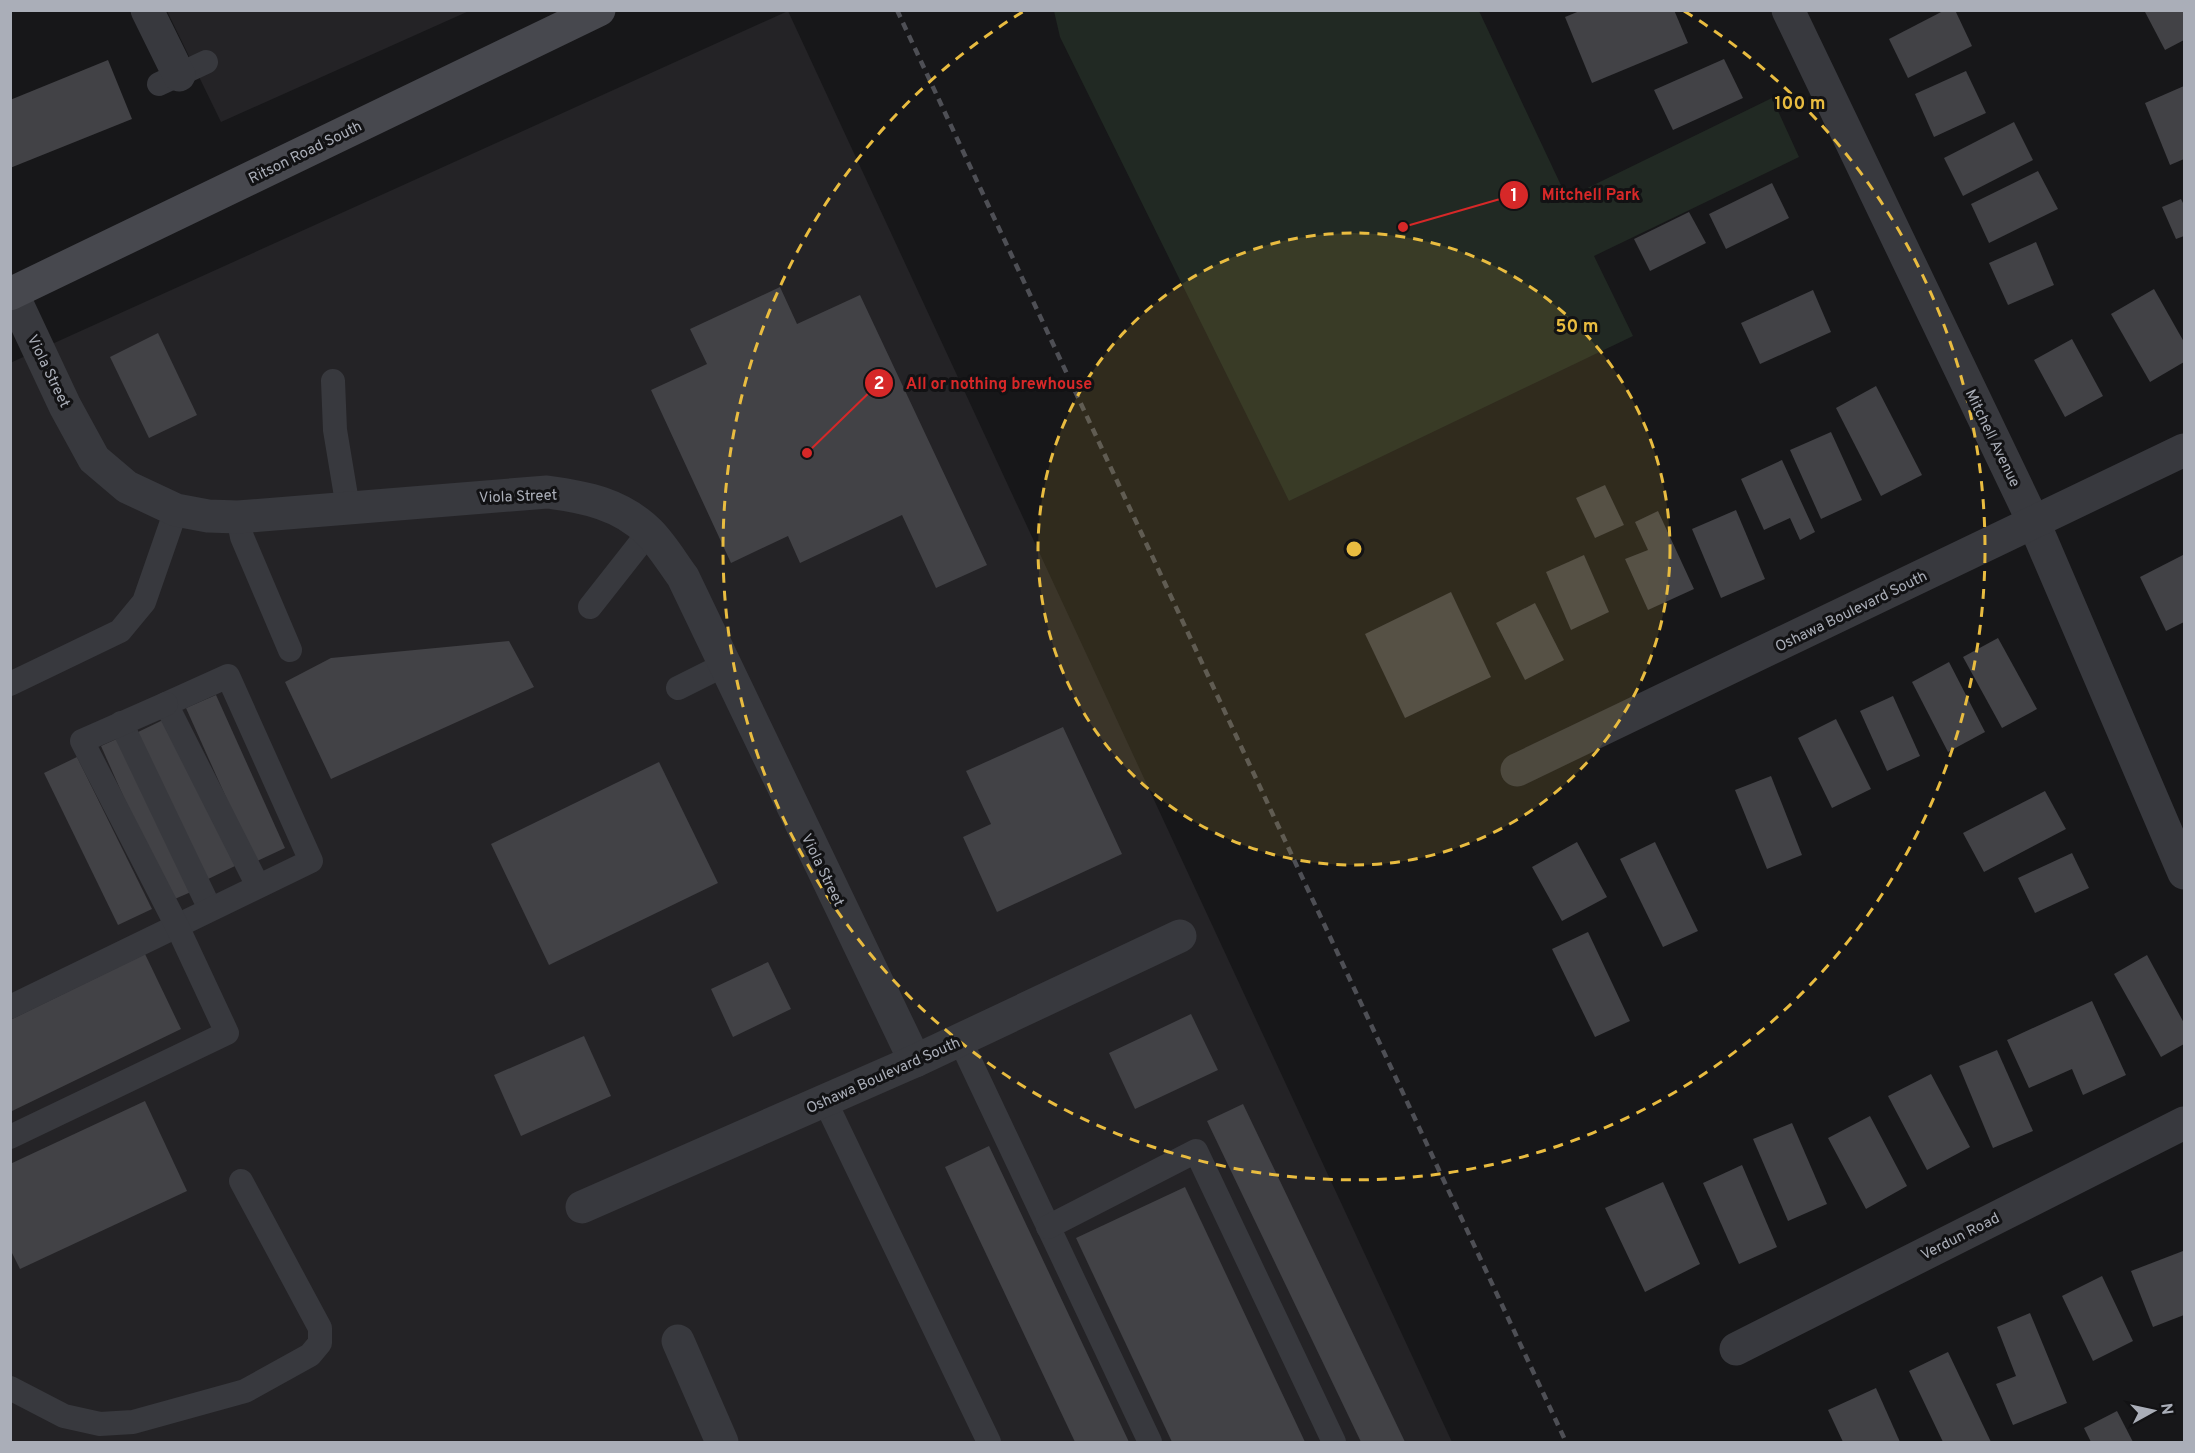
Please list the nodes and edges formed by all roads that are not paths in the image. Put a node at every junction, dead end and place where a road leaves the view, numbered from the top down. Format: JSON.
{"nodes":[{"id":1,"x":147,"y":10,"type":"edge"},
{"id":2,"x":599,"y":10,"type":"edge"},
{"id":3,"x":1788,"y":10,"type":"edge"},
{"id":4,"x":181,"y":74,"type":"dead end"},
{"id":5,"x":11,"y":293,"type":"edge"},
{"id":6,"x":333,"y":381,"type":"dead end"},
{"id":7,"x":2184,"y":450,"type":"edge"},
{"id":8,"x":348,"y":508,"type":"junction"},
{"id":9,"x":176,"y":510,"type":"junction"},
{"id":10,"x":238,"y":517,"type":"junction"},
{"id":11,"x":2034,"y":523,"type":"junction"},
{"id":12,"x":649,"y":532,"type":"junction"},
{"id":13,"x":590,"y":607,"type":"dead end"},
{"id":14,"x":290,"y":650,"type":"dead end"},
{"id":15,"x":724,"y":665,"type":"junction"},
{"id":16,"x":10,"y":684,"type":"edge"},
{"id":17,"x":678,"y":688,"type":"dead end"},
{"id":18,"x":166,"y":704,"type":"junction"},
{"id":19,"x":121,"y":723,"type":"junction"},
{"id":20,"x":1517,"y":770,"type":"dead end"},
{"id":21,"x":2184,"y":873,"type":"edge"},
{"id":22,"x":258,"y":886,"type":"junction"},
{"id":23,"x":210,"y":909,"type":"junction"},
{"id":24,"x":177,"y":926,"type":"junction"},
{"id":25,"x":1180,"y":936,"type":"dead end"},
{"id":26,"x":10,"y":1007,"type":"edge"},
{"id":27,"x":960,"y":1040,"type":"junction"},
{"id":28,"x":915,"y":1061,"type":"junction"},
{"id":29,"x":825,"y":1101,"type":"junction"},
{"id":30,"x":2184,"y":1123,"type":"edge"},
{"id":31,"x":10,"y":1137,"type":"edge"},
{"id":32,"x":241,"y":1181,"type":"dead end"},
{"id":33,"x":582,"y":1208,"type":"dead end"},
{"id":34,"x":1048,"y":1227,"type":"junction"},
{"id":35,"x":678,"y":1341,"type":"dead end"},
{"id":36,"x":1736,"y":1349,"type":"dead end"},
{"id":37,"x":10,"y":1388,"type":"edge"},
{"id":38,"x":722,"y":1443,"type":"edge"},
{"id":39,"x":989,"y":1443,"type":"edge"},
{"id":40,"x":1150,"y":1443,"type":"edge"},
{"id":41,"x":1334,"y":1443,"type":"edge"}],
"edges":[{"from":1,"to":4,"type":"street"},
{"from":2,"to":5,"type":"main road","name":"Ritson Road South"},
{"from":3,"to":11,"type":"street","name":"Mitchell Avenue"},
{"from":5,"to":9,"type":"street","name":"Viola Street"},
{"from":6,"to":8,"type":"lane"},
{"from":7,"to":11,"type":"street","name":"Oshawa Boulevard South"},
{"from":8,"to":10,"type":"street","name":"Viola Street"},
{"from":8,"to":12,"type":"street","name":"Viola Street"},
{"from":9,"to":10,"type":"street","name":"Viola Street"},
{"from":9,"to":16,"type":"lane"},
{"from":10,"to":14,"type":"lane"},
{"from":11,"to":20,"type":"street","name":"Oshawa Boulevard South"},
{"from":11,"to":21,"type":"street","name":"Mitchell Avenue"},
{"from":12,"to":13,"type":"lane"},
{"from":12,"to":15,"type":"street","name":"Viola Street"},
{"from":15,"to":17,"type":"lane"},
{"from":15,"to":28,"type":"street","name":"Viola Street"},
{"from":18,"to":19,"type":"lane"},
{"from":18,"to":22,"type":"lane"},
{"from":18,"to":22,"type":"lane"},
{"from":19,"to":23,"type":"lane"},
{"from":19,"to":24,"type":"lane"},
{"from":22,"to":23,"type":"lane"},
{"from":23,"to":24,"type":"lane"},
{"from":24,"to":26,"type":"lane"},
{"from":24,"to":31,"type":"lane"},
{"from":25,"to":27,"type":"street","name":"Oshawa Boulevard South"},
{"from":27,"to":28,"type":"street","name":"Oshawa Boulevard South"},
{"from":27,"to":34,"type":"lane"},
{"from":28,"to":29,"type":"street","name":"Oshawa Boulevard South"},
{"from":29,"to":33,"type":"street","name":"Oshawa Boulevard South"},
{"from":29,"to":39,"type":"lane"},
{"from":30,"to":36,"type":"street","name":"Verdun Road"},
{"from":32,"to":37,"type":"lane"},
{"from":34,"to":40,"type":"lane"},
{"from":34,"to":41,"type":"lane"},
{"from":35,"to":38,"type":"street"}]}
